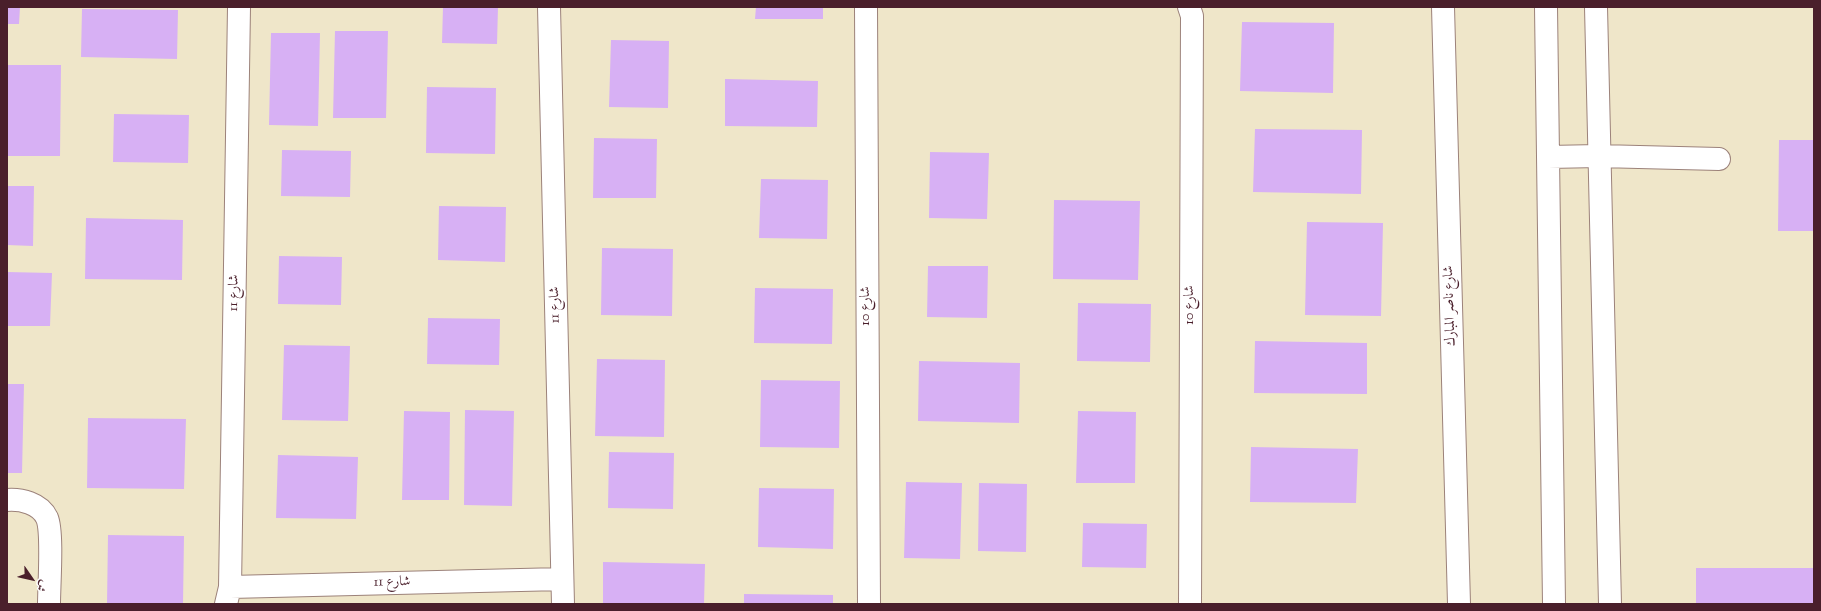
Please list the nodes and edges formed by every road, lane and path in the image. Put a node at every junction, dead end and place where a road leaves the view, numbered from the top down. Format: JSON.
{"nodes":[{"id":1,"x":240,"y":7,"type":"edge"},
{"id":2,"x":549,"y":7,"type":"edge"},
{"id":3,"x":866,"y":7,"type":"edge"},
{"id":4,"x":1189,"y":7,"type":"edge"},
{"id":5,"x":1443,"y":7,"type":"edge"},
{"id":6,"x":1546,"y":7,"type":"edge"},
{"id":7,"x":1596,"y":7,"type":"edge"},
{"id":8,"x":1599,"y":156,"type":"junction"},
{"id":9,"x":1548,"y":157,"type":"junction"},
{"id":10,"x":1719,"y":159,"type":"dead end"},
{"id":11,"x":7,"y":500,"type":"edge"},
{"id":12,"x":562,"y":579,"type":"junction"},
{"id":13,"x":228,"y":595,"type":"edge"},
{"id":14,"x":49,"y":604,"type":"edge"},
{"id":15,"x":563,"y":604,"type":"edge"},
{"id":16,"x":869,"y":604,"type":"edge"},
{"id":17,"x":1190,"y":604,"type":"edge"},
{"id":18,"x":1459,"y":604,"type":"edge"},
{"id":19,"x":1554,"y":604,"type":"edge"},
{"id":20,"x":1610,"y":604,"type":"edge"}],
"edges":[{"from":1,"to":13,"type":"street","name":"شارع 11"},
{"from":2,"to":12,"type":"street","name":"شارع 11"},
{"from":3,"to":16,"type":"street","name":"شارع 10"},
{"from":4,"to":17,"type":"street","name":"شارع 10"},
{"from":5,"to":18,"type":"street","name":"شارع ناصر المبارك"},
{"from":6,"to":9,"type":"street"},
{"from":7,"to":8,"type":"street"},
{"from":8,"to":9,"type":"street"},
{"from":8,"to":10,"type":"street"},
{"from":8,"to":20,"type":"street"},
{"from":9,"to":19,"type":"street"},
{"from":11,"to":14,"type":"street"},
{"from":12,"to":13,"type":"street","name":"شارع 11"},
{"from":12,"to":15,"type":"street"}]}
